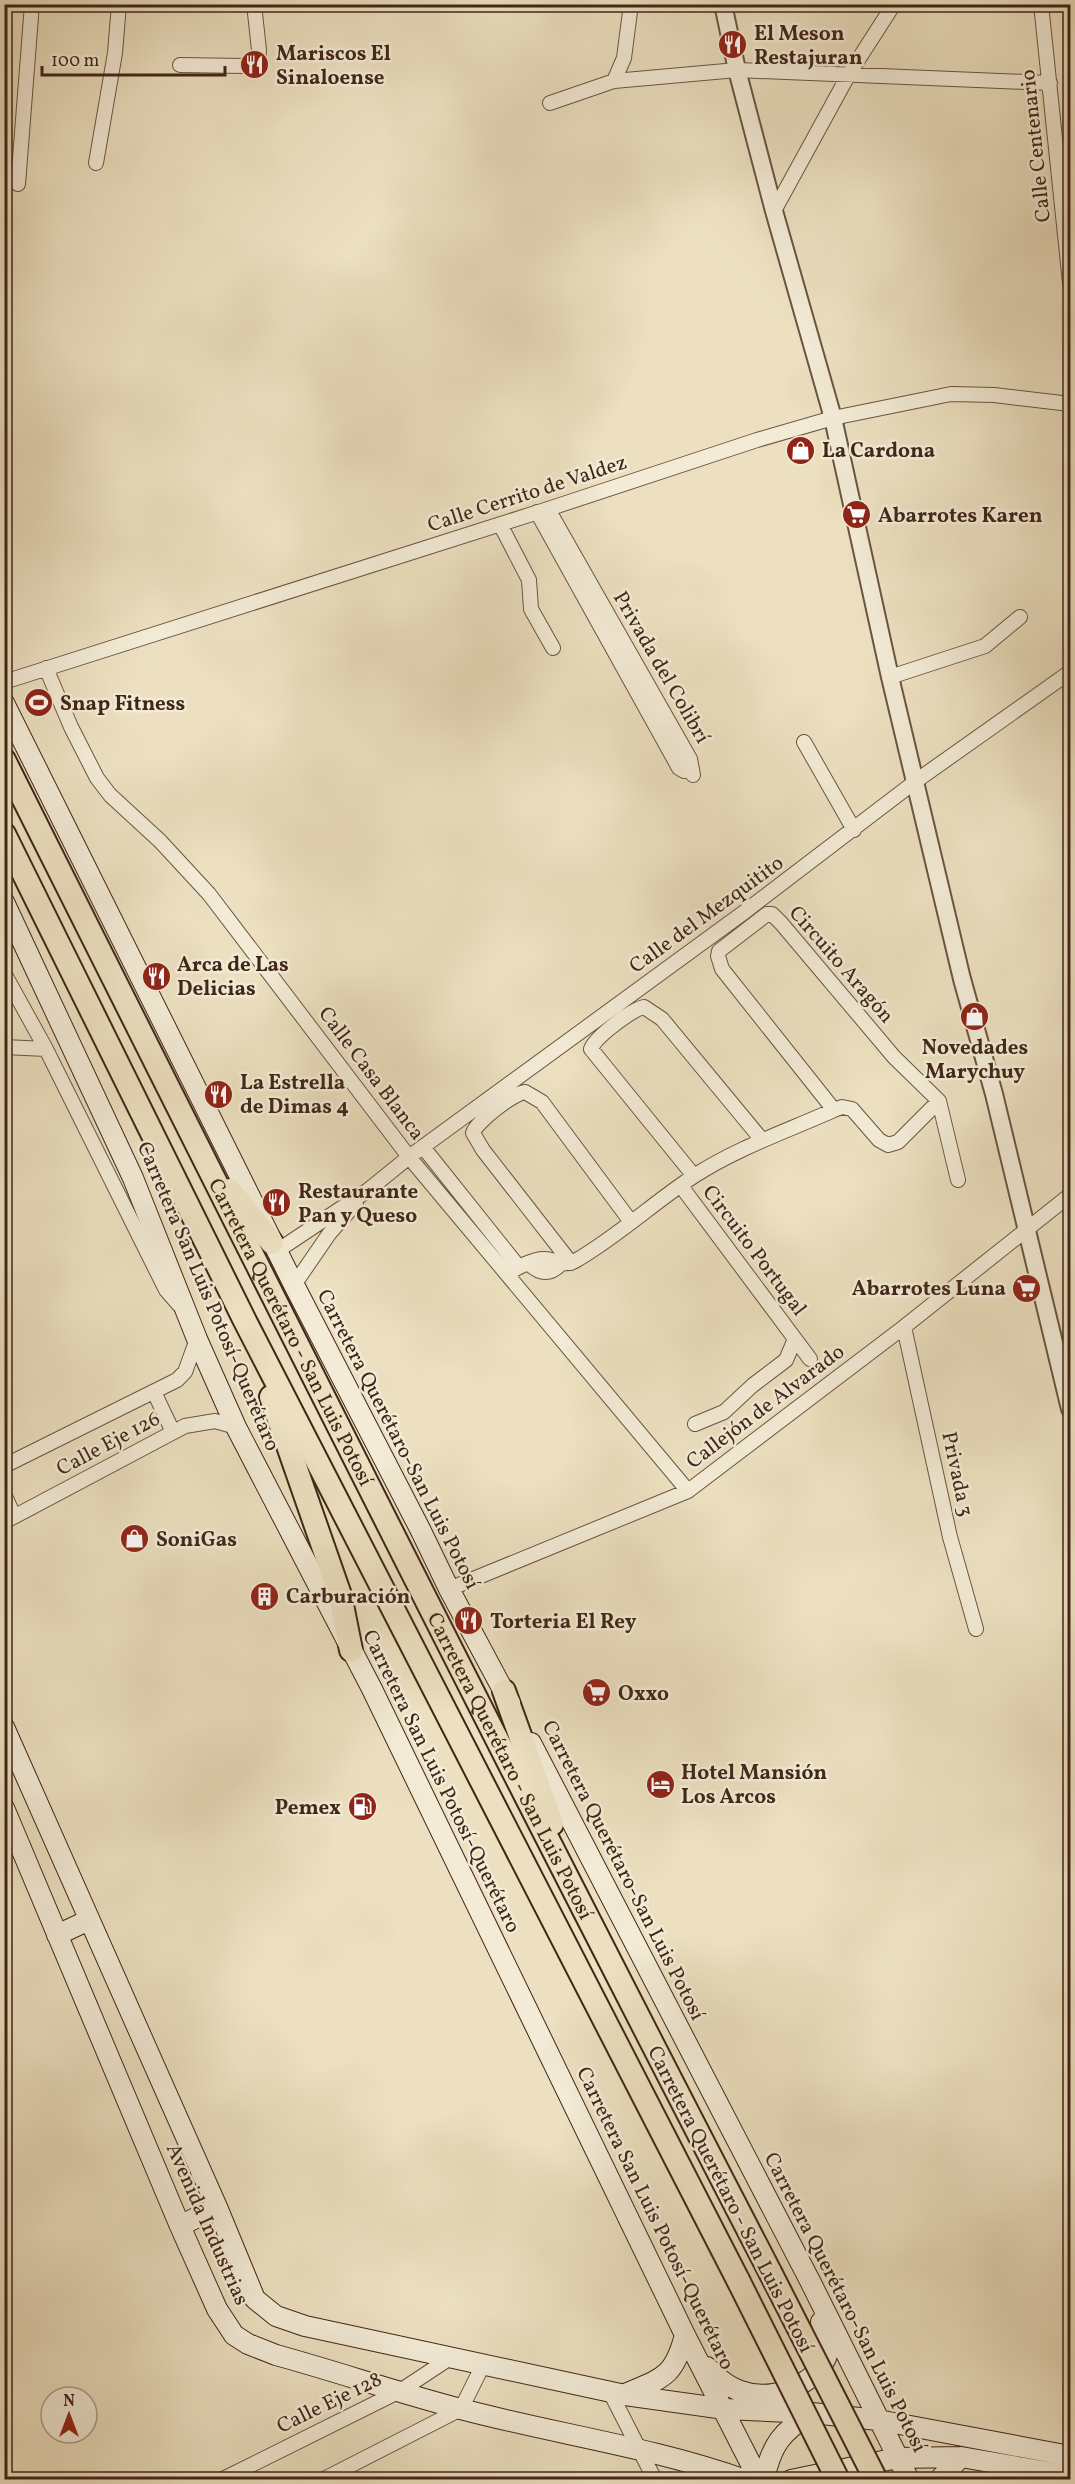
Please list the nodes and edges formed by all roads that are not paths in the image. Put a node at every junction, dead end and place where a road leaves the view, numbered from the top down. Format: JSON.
{"nodes":[{"id":1,"x":32,"y":4,"type":"edge"},
{"id":2,"x":119,"y":4,"type":"edge"},
{"id":3,"x":254,"y":4,"type":"edge"},
{"id":4,"x":631,"y":4,"type":"edge"},
{"id":5,"x":723,"y":4,"type":"edge"},
{"id":6,"x":894,"y":4,"type":"edge"},
{"id":7,"x":1041,"y":4,"type":"edge"},
{"id":8,"x":180,"y":65,"type":"dead end"},
{"id":9,"x":737,"y":70,"type":"junction"},
{"id":10,"x":849,"y":74,"type":"junction"},
{"id":11,"x":614,"y":81,"type":"junction"},
{"id":12,"x":1050,"y":82,"type":"junction"},
{"id":13,"x":550,"y":104,"type":"dead end"},
{"id":14,"x":1064,"y":156,"type":"edge"},
{"id":15,"x":96,"y":164,"type":"dead end"},
{"id":16,"x":18,"y":184,"type":"dead end"},
{"id":17,"x":774,"y":210,"type":"junction"},
{"id":18,"x":1071,"y":284,"type":"edge"},
{"id":19,"x":1071,"y":404,"type":"edge"},
{"id":20,"x":832,"y":418,"type":"junction"},
{"id":21,"x":543,"y":511,"type":"junction"},
{"id":22,"x":500,"y":524,"type":"junction"},
{"id":23,"x":1020,"y":617,"type":"dead end"},
{"id":24,"x":553,"y":648,"type":"dead end"},
{"id":25,"x":46,"y":668,"type":"junction"},
{"id":26,"x":1071,"y":672,"type":"edge"},
{"id":27,"x":890,"y":677,"type":"junction"},
{"id":28,"x":4,"y":682,"type":"edge"},
{"id":29,"x":4,"y":703,"type":"edge"},
{"id":30,"x":804,"y":742,"type":"dead end"},
{"id":31,"x":4,"y":760,"type":"edge"},
{"id":32,"x":691,"y":772,"type":"dead end"},
{"id":33,"x":916,"y":782,"type":"junction"},
{"id":34,"x":854,"y":830,"type":"junction"},
{"id":35,"x":4,"y":834,"type":"edge"},
{"id":36,"x":4,"y":856,"type":"edge"},
{"id":37,"x":4,"y":902,"type":"edge"},
{"id":38,"x":39,"y":902,"type":"junction"},
{"id":39,"x":4,"y":973,"type":"edge"},
{"id":40,"x":4,"y":1047,"type":"edge"},
{"id":41,"x":46,"y":1049,"type":"junction"},
{"id":42,"x":939,"y":1101,"type":"junction"},
{"id":43,"x":834,"y":1110,"type":"junction"},
{"id":44,"x":762,"y":1140,"type":"junction"},
{"id":45,"x":423,"y":1147,"type":"junction"},
{"id":46,"x":409,"y":1157,"type":"junction"},
{"id":47,"x":203,"y":1158,"type":"junction"},
{"id":48,"x":694,"y":1176,"type":"junction"},
{"id":49,"x":958,"y":1180,"type":"dead end"},
{"id":50,"x":681,"y":1186,"type":"junction"},
{"id":51,"x":367,"y":1191,"type":"junction"},
{"id":52,"x":1071,"y":1195,"type":"edge"},
{"id":53,"x":631,"y":1222,"type":"junction"},
{"id":54,"x":1028,"y":1229,"type":"junction"},
{"id":55,"x":275,"y":1247,"type":"junction"},
{"id":56,"x":566,"y":1264,"type":"junction"},
{"id":57,"x":518,"y":1268,"type":"junction"},
{"id":58,"x":294,"y":1285,"type":"junction"},
{"id":59,"x":187,"y":1313,"type":"junction"},
{"id":60,"x":244,"y":1319,"type":"junction"},
{"id":61,"x":904,"y":1327,"type":"junction"},
{"id":62,"x":197,"y":1339,"type":"junction"},
{"id":63,"x":795,"y":1339,"type":"junction"},
{"id":64,"x":810,"y":1359,"type":"dead end"},
{"id":65,"x":153,"y":1392,"type":"junction"},
{"id":66,"x":1069,"y":1398,"type":"edge"},
{"id":67,"x":695,"y":1424,"type":"dead end"},
{"id":68,"x":236,"y":1426,"type":"junction"},
{"id":69,"x":173,"y":1432,"type":"junction"},
{"id":70,"x":4,"y":1466,"type":"edge"},
{"id":71,"x":688,"y":1491,"type":"junction"},
{"id":72,"x":4,"y":1494,"type":"edge"},
{"id":73,"x":9,"y":1519,"type":"edge"},
{"id":74,"x":449,"y":1589,"type":"junction"},
{"id":75,"x":976,"y":1629,"type":"dead end"},
{"id":76,"x":351,"y":1650,"type":"junction"},
{"id":77,"x":504,"y":1691,"type":"junction"},
{"id":78,"x":4,"y":1727,"type":"edge"},
{"id":79,"x":4,"y":1808,"type":"edge"},
{"id":80,"x":586,"y":1918,"type":"junction"},
{"id":81,"x":89,"y":1920,"type":"junction"},
{"id":82,"x":57,"y":1935,"type":"junction"},
{"id":83,"x":217,"y":2207,"type":"junction"},
{"id":84,"x":180,"y":2226,"type":"junction"},
{"id":85,"x":810,"y":2281,"type":"junction"},
{"id":86,"x":686,"y":2335,"type":"junction"},
{"id":87,"x":453,"y":2356,"type":"junction"},
{"id":88,"x":697,"y":2356,"type":"junction"},
{"id":89,"x":484,"y":2363,"type":"junction"},
{"id":90,"x":400,"y":2391,"type":"junction"},
{"id":91,"x":617,"y":2393,"type":"junction"},
{"id":92,"x":461,"y":2409,"type":"junction"},
{"id":93,"x":724,"y":2409,"type":"junction"},
{"id":94,"x":812,"y":2413,"type":"junction"},
{"id":95,"x":878,"y":2420,"type":"junction"},
{"id":96,"x":640,"y":2449,"type":"junction"},
{"id":97,"x":1071,"y":2456,"type":"edge"},
{"id":98,"x":961,"y":2457,"type":"junction"},
{"id":99,"x":897,"y":2458,"type":"junction"},
{"id":100,"x":1071,"y":2476,"type":"edge"},
{"id":101,"x":221,"y":2480,"type":"edge"},
{"id":102,"x":322,"y":2480,"type":"edge"},
{"id":103,"x":655,"y":2480,"type":"edge"},
{"id":104,"x":745,"y":2480,"type":"edge"},
{"id":105,"x":762,"y":2480,"type":"edge"},
{"id":106,"x":791,"y":2480,"type":"edge"},
{"id":107,"x":838,"y":2480,"type":"edge"},
{"id":108,"x":876,"y":2480,"type":"edge"},
{"id":109,"x":909,"y":2480,"type":"edge"},
{"id":110,"x":939,"y":2480,"type":"edge"}],
"edges":[{"from":1,"to":16,"type":"street"},
{"from":2,"to":15,"type":"street"},
{"from":3,"to":8,"type":"street"},
{"from":4,"to":11,"type":"street"},
{"from":5,"to":9,"type":"street"},
{"from":6,"to":10,"type":"street"},
{"from":7,"to":12,"type":"street","name":"Calle Centenario"},
{"from":9,"to":10,"type":"street"},
{"from":9,"to":11,"type":"street"},
{"from":9,"to":17,"type":"street"},
{"from":10,"to":12,"type":"street"},
{"from":10,"to":17,"type":"street"},
{"from":11,"to":13,"type":"street"},
{"from":12,"to":14,"type":"street","name":"Calle Centenario"},
{"from":14,"to":18,"type":"street","name":"Calle Centenario"},
{"from":17,"to":20,"type":"street"},
{"from":19,"to":20,"type":"street","name":"Calle Cerrito de Valdez"},
{"from":20,"to":21,"type":"street","name":"Calle Cerrito de Valdez"},
{"from":20,"to":27,"type":"street"},
{"from":21,"to":22,"type":"street","name":"Calle Cerrito de Valdez"},
{"from":21,"to":32,"type":"street","name":"Privada del Colibrí"},
{"from":22,"to":24,"type":"street"},
{"from":22,"to":25,"type":"street","name":"Calle Cerrito de Valdez"},
{"from":23,"to":27,"type":"street"},
{"from":25,"to":28,"type":"street","name":"Calle Cerrito de Valdez"},
{"from":25,"to":46,"type":"street","name":"Calle Casa Blanca"},
{"from":26,"to":33,"type":"street","name":"Calle del Mezquitito"},
{"from":27,"to":33,"type":"street"},
{"from":29,"to":55,"type":"main road","name":"Carretera Querétaro-San Luis Potosí"},
{"from":30,"to":34,"type":"street"},
{"from":31,"to":47,"type":"highway","name":"Carretera Querétaro - San Luis Potosí"},
{"from":33,"to":34,"type":"street","name":"Calle del Mezquitito"},
{"from":33,"to":54,"type":"street"},
{"from":34,"to":45,"type":"street","name":"Calle del Mezquitito"},
{"from":35,"to":38,"type":"highway","name":"Carretera Querétaro - San Luis Potosí"},
{"from":36,"to":38,"type":"highway"},
{"from":37,"to":59,"type":"main road","name":"Carretera San Luis Potosí-Querétaro"},
{"from":38,"to":60,"type":"highway","name":"Carretera Querétaro - San Luis Potosí"},
{"from":39,"to":41,"type":"street"},
{"from":40,"to":41,"type":"street"},
{"from":41,"to":59,"type":"street"},
{"from":42,"to":43,"type":"street"},
{"from":42,"to":43,"type":"street","name":"Circuito Aragón"},
{"from":42,"to":49,"type":"street"},
{"from":43,"to":44,"type":"street"},
{"from":44,"to":48,"type":"street"},
{"from":44,"to":48,"type":"street"},
{"from":45,"to":46,"type":"street","name":"Calle del Mezquitito"},
{"from":45,"to":57,"type":"street"},
{"from":46,"to":51,"type":"street","name":"Calle del Mezquitito"},
{"from":46,"to":57,"type":"street","name":"Calle Casa Blanca"},
{"from":47,"to":55,"type":"highway"},
{"from":47,"to":80,"type":"highway","name":"Carretera Querétaro - San Luis Potosí"},
{"from":48,"to":50,"type":"street"},
{"from":50,"to":53,"type":"street"},
{"from":50,"to":63,"type":"street","name":"Circuito Portugal"},
{"from":51,"to":55,"type":"street","name":"Calle del Mezquitito"},
{"from":51,"to":58,"type":"street","name":"Calle del Mezquitito"},
{"from":52,"to":54,"type":"street","name":"Callejón de Alvarado"},
{"from":53,"to":56,"type":"street"},
{"from":53,"to":56,"type":"street"},
{"from":54,"to":61,"type":"street","name":"Callejón de Alvarado"},
{"from":54,"to":66,"type":"street"},
{"from":55,"to":58,"type":"main road","name":"Carretera Querétaro-San Luis Potosí"},
{"from":56,"to":57,"type":"street"},
{"from":57,"to":71,"type":"street","name":"Calle Casa Blanca"},
{"from":58,"to":74,"type":"main road","name":"Carretera Querétaro-San Luis Potosí"},
{"from":59,"to":62,"type":"main road","name":"Carretera San Luis Potosí-Querétaro"},
{"from":60,"to":76,"type":"highway"},
{"from":60,"to":107,"type":"highway","name":"Carretera Querétaro - San Luis Potosí","bridge":true},
{"from":61,"to":71,"type":"street","name":"Callejón de Alvarado"},
{"from":61,"to":75,"type":"street","name":"Privada 3"},
{"from":62,"to":65,"type":"street","name":"Calle Eje 126"},
{"from":62,"to":68,"type":"main road","name":"Carretera San Luis Potosí-Querétaro"},
{"from":63,"to":64,"type":"street","name":"Circuito Portugal"},
{"from":63,"to":67,"type":"street","name":"Circuito Portugal"},
{"from":65,"to":69,"type":"street"},
{"from":65,"to":70,"type":"street","name":"Calle Eje 126"},
{"from":68,"to":69,"type":"street","name":"Calle Eje 126"},
{"from":68,"to":76,"type":"main road","name":"Carretera San Luis Potosí-Querétaro"},
{"from":69,"to":73,"type":"street","name":"Calle Eje 126"},
{"from":71,"to":74,"type":"street","name":"Callejón de Alvarado"},
{"from":72,"to":73,"type":"street"},
{"from":74,"to":77,"type":"main road","name":"Carretera Querétaro-San Luis Potosí"},
{"from":76,"to":86,"type":"main road","name":"Carretera San Luis Potosí-Querétaro"},
{"from":77,"to":80,"type":"highway"},
{"from":77,"to":85,"type":"main road","name":"Carretera Querétaro-San Luis Potosí"},
{"from":78,"to":81,"type":"main road","name":"Avenida Industrias"},
{"from":79,"to":82,"type":"main road","name":"Avenida Industrias"},
{"from":80,"to":108,"type":"highway","name":"Carretera Querétaro - San Luis Potosí","bridge":true},
{"from":81,"to":82,"type":"main road"},
{"from":81,"to":83,"type":"main road","name":"Avenida Industrias"},
{"from":82,"to":84,"type":"main road","name":"Avenida Industrias"},
{"from":83,"to":84,"type":"main road"},
{"from":83,"to":87,"type":"main road","name":"Avenida Industrias"},
{"from":84,"to":90,"type":"main road","name":"Avenida Industrias"},
{"from":85,"to":88,"type":"main road"},
{"from":85,"to":95,"type":"main road","name":"Carretera Querétaro-San Luis Potosí"},
{"from":86,"to":88,"type":"main road","name":"Carretera San Luis Potosí-Querétaro"},
{"from":86,"to":91,"type":"main road"},
{"from":87,"to":89,"type":"main road","name":"Avenida Industrias"},
{"from":87,"to":90,"type":"street","name":"Calle Eje 128"},
{"from":88,"to":93,"type":"main road","name":"Carretera San Luis Potosí-Querétaro"},
{"from":89,"to":91,"type":"main road","name":"Avenida Industrias"},
{"from":89,"to":92,"type":"street"},
{"from":90,"to":92,"type":"main road","name":"Avenida Industrias"},
{"from":90,"to":101,"type":"street","name":"Calle Eje 128"},
{"from":91,"to":93,"type":"main road","name":"Avenida Industrias"},
{"from":91,"to":96,"type":"street"},
{"from":92,"to":96,"type":"main road","name":"Avenida Industrias"},
{"from":92,"to":102,"type":"street"},
{"from":93,"to":94,"type":"main road","name":"Avenida Industrias"},
{"from":93,"to":105,"type":"main road","name":"Carretera San Luis Potosí-Querétaro"},
{"from":94,"to":95,"type":"main road","name":"Avenida Industrias"},
{"from":94,"to":105,"type":"main road"},
{"from":95,"to":97,"type":"main road","name":"Avenida Industrias"},
{"from":95,"to":99,"type":"main road","name":"Carretera Querétaro-San Luis Potosí"},
{"from":96,"to":103,"type":"street"},
{"from":96,"to":104,"type":"main road","name":"Avenida Industrias"},
{"from":98,"to":99,"type":"main road"},
{"from":98,"to":100,"type":"main road"},
{"from":98,"to":110,"type":"main road"},
{"from":99,"to":106,"type":"main road"},
{"from":99,"to":109,"type":"main road","name":"Carretera Querétaro-San Luis Potosí"}]}
